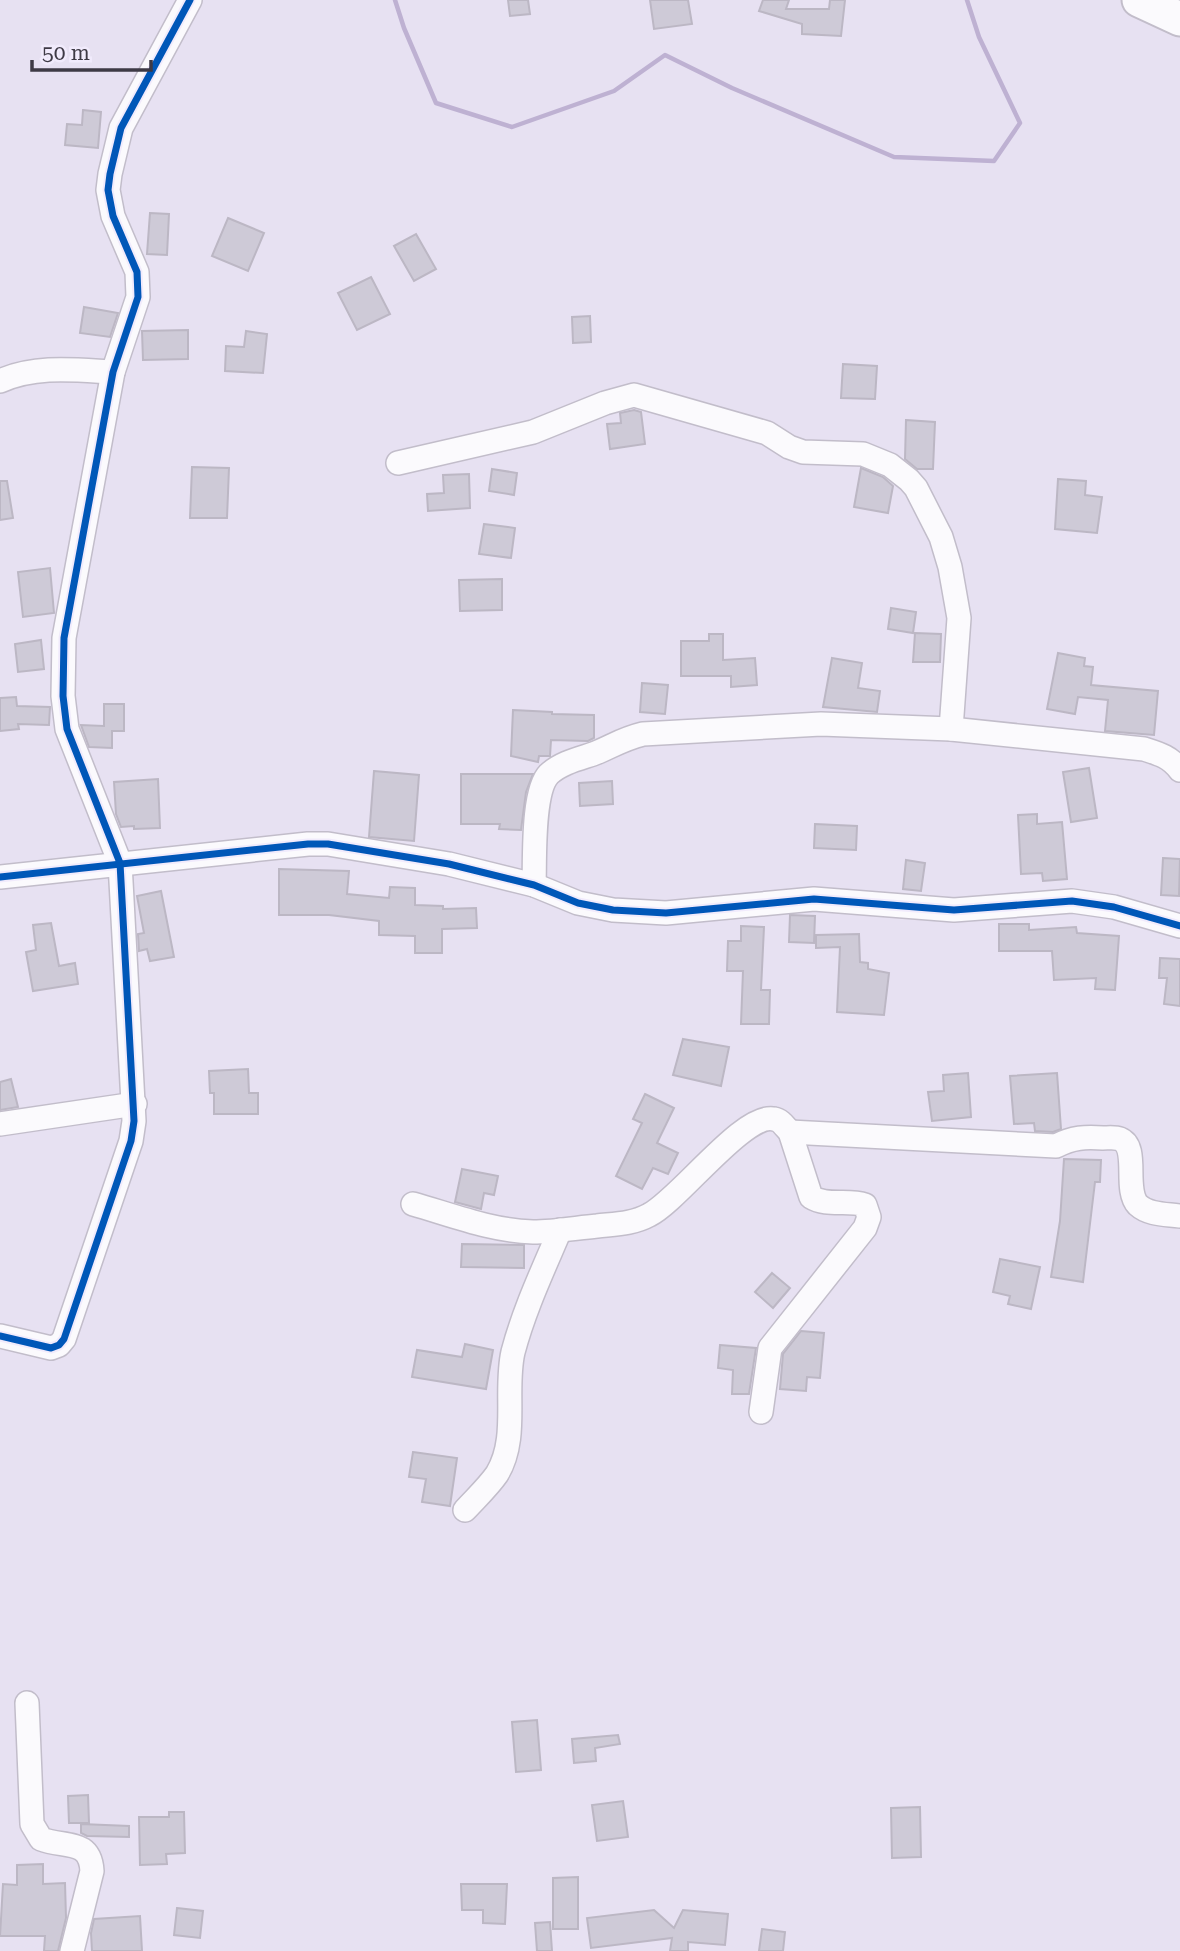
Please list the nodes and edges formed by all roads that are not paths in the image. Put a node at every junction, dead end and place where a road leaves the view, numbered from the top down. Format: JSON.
{"nodes":[{"id":1,"x":190,"y":0,"type":"edge"},
{"id":2,"x":1139,"y":0,"type":"edge"},
{"id":3,"x":1180,"y":19,"type":"edge"},
{"id":4,"x":113,"y":372,"type":"junction"},
{"id":5,"x":0,"y":381,"type":"edge"},
{"id":6,"x":398,"y":463,"type":"dead end"},
{"id":7,"x":951,"y":729,"type":"junction"},
{"id":8,"x":1180,"y":770,"type":"edge"},
{"id":9,"x":120,"y":863,"type":"junction"},
{"id":10,"x":0,"y":877,"type":"edge"},
{"id":11,"x":534,"y":885,"type":"junction"},
{"id":12,"x":1180,"y":926,"type":"edge"},
{"id":13,"x":135,"y":1104,"type":"junction"},
{"id":14,"x":0,"y":1124,"type":"edge"},
{"id":15,"x":790,"y":1132,"type":"junction"},
{"id":16,"x":413,"y":1203,"type":"dead end"},
{"id":17,"x":1180,"y":1216,"type":"edge"},
{"id":18,"x":559,"y":1230,"type":"junction"},
{"id":19,"x":0,"y":1336,"type":"edge"},
{"id":20,"x":761,"y":1412,"type":"dead end"},
{"id":21,"x":465,"y":1510,"type":"dead end"},
{"id":22,"x":27,"y":1703,"type":"dead end"},
{"id":23,"x":72,"y":1951,"type":"edge"}],
"edges":[{"from":1,"to":4,"type":"street"},
{"from":2,"to":3,"type":"highway"},
{"from":4,"to":5,"type":"street"},
{"from":4,"to":9,"type":"street"},
{"from":6,"to":7,"type":"street"},
{"from":7,"to":8,"type":"street"},
{"from":7,"to":11,"type":"street"},
{"from":9,"to":10,"type":"street"},
{"from":9,"to":11,"type":"street"},
{"from":9,"to":13,"type":"street"},
{"from":11,"to":12,"type":"street"},
{"from":13,"to":14,"type":"street"},
{"from":13,"to":19,"type":"street"},
{"from":15,"to":17,"type":"street"},
{"from":15,"to":18,"type":"street"},
{"from":15,"to":20,"type":"street"},
{"from":16,"to":18,"type":"street"},
{"from":18,"to":21,"type":"street"},
{"from":22,"to":23,"type":"street"}]}
